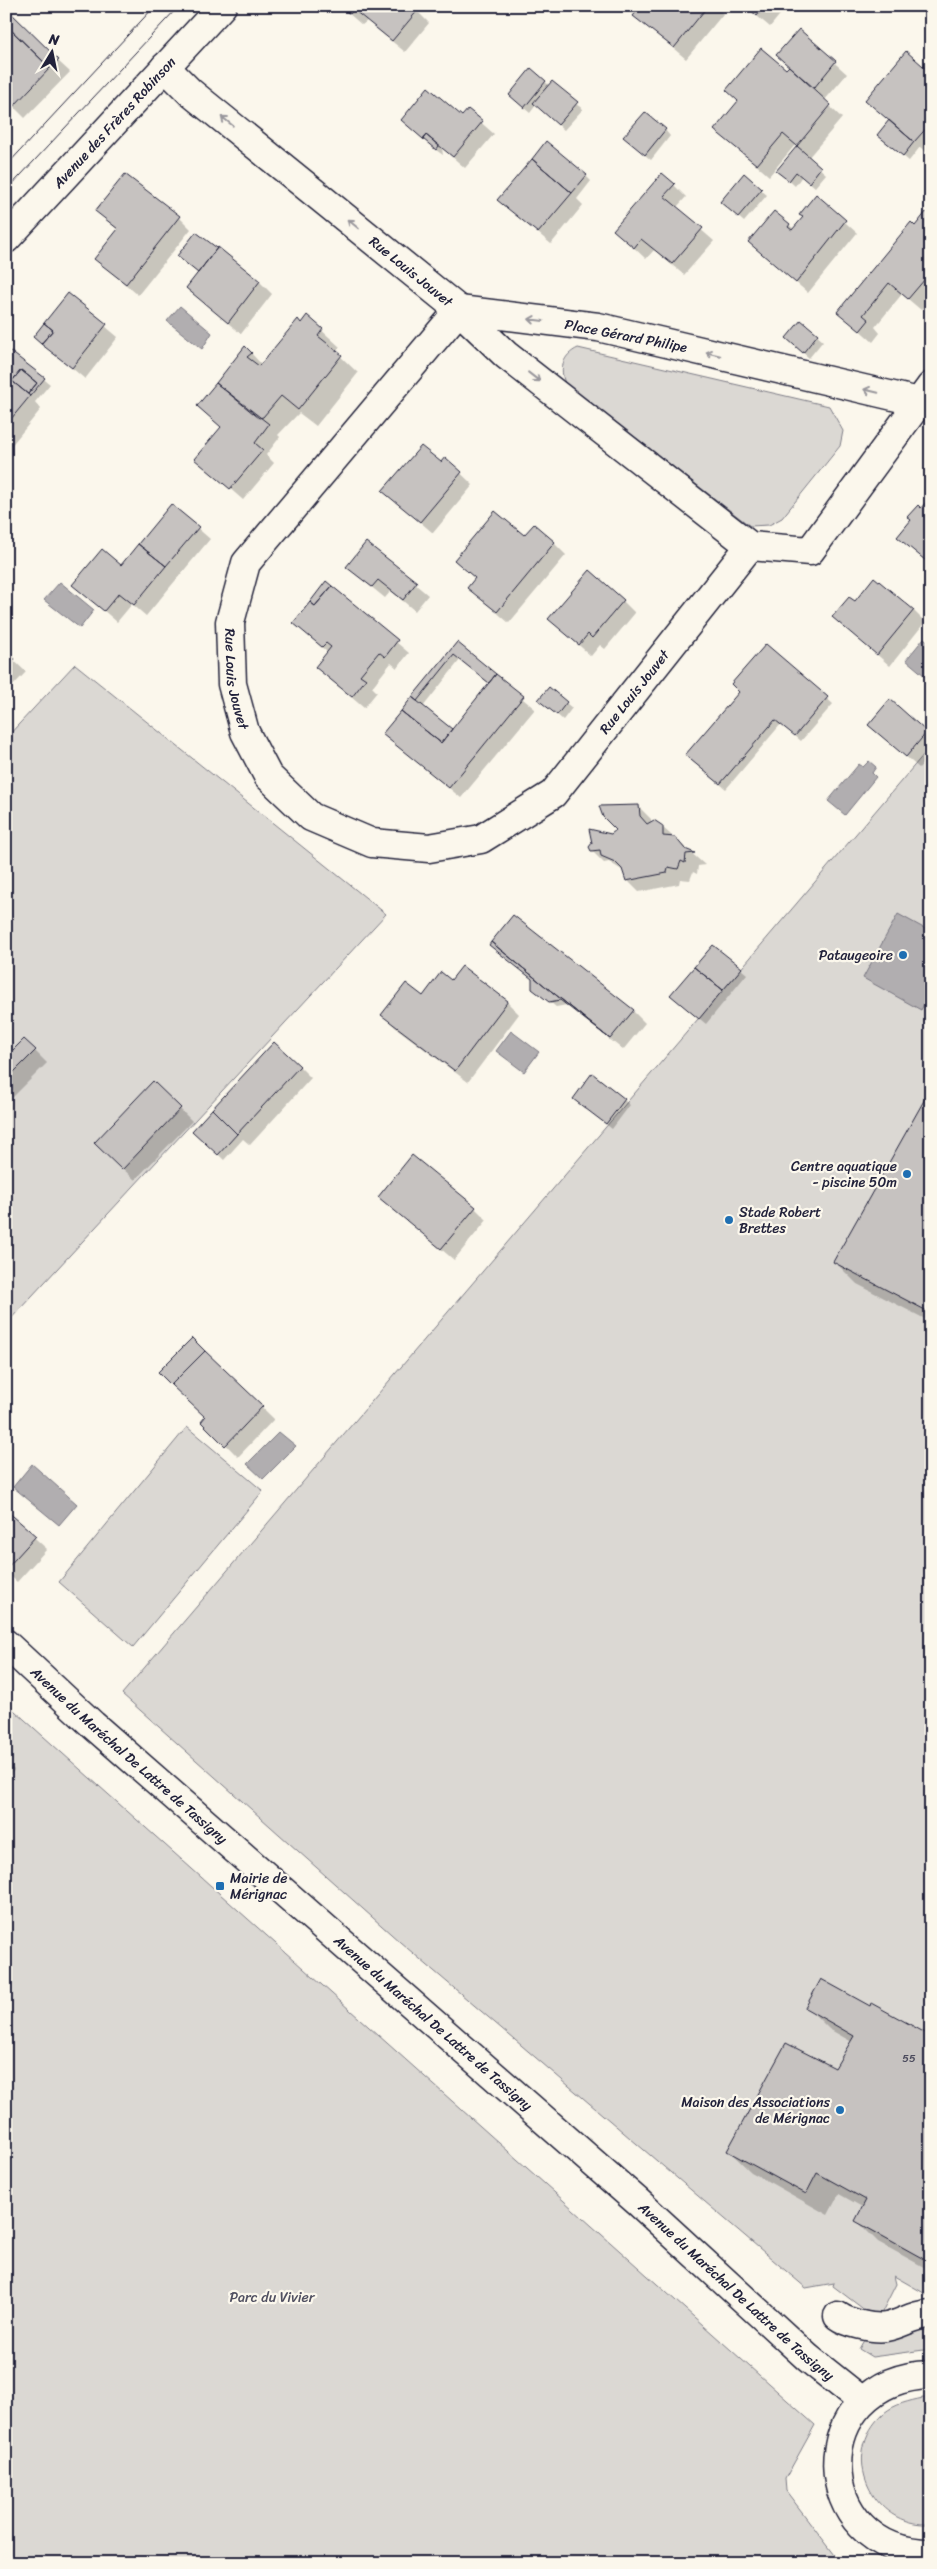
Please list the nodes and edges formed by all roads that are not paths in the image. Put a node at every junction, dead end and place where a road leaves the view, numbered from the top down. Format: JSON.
{"nodes":[{"id":1,"x":222,"y":6,"type":"edge"},
{"id":2,"x":165,"y":67,"type":"junction"},
{"id":3,"x":6,"y":239,"type":"edge"},
{"id":4,"x":458,"y":310,"type":"junction"},
{"id":5,"x":925,"y":394,"type":"edge"},
{"id":6,"x":750,"y":546,"type":"junction"},
{"id":7,"x":6,"y":1644,"type":"edge"},
{"id":8,"x":931,"y":2314,"type":"edge"},
{"id":9,"x":838,"y":2316,"type":"dead end"},
{"id":10,"x":931,"y":2375,"type":"edge"},
{"id":11,"x":862,"y":2401,"type":"junction"},
{"id":12,"x":914,"y":2556,"type":"edge"}],
"edges":[{"from":1,"to":2,"type":"street","name":"Avenue des Frères Robinson"},
{"from":2,"to":3,"type":"street","name":"Avenue des Frères Robinson"},
{"from":4,"to":2,"type":"street","name":"Rue Louis Jouvet","one_way":true},
{"from":5,"to":4,"type":"street","name":"Place Gérard Philipe","one_way":true},
{"from":4,"to":6,"type":"street","one_way":true},
{"from":4,"to":6,"type":"street","name":"Rue Louis Jouvet"},
{"from":5,"to":6,"type":"street","name":"Place Gérard Philipe"},
{"from":7,"to":11,"type":"street","name":"Avenue du Maréchal De Lattre de Tassigny"},
{"from":8,"to":9,"type":"street"},
{"from":10,"to":11,"type":"street"},
{"from":11,"to":12,"type":"street"}]}
